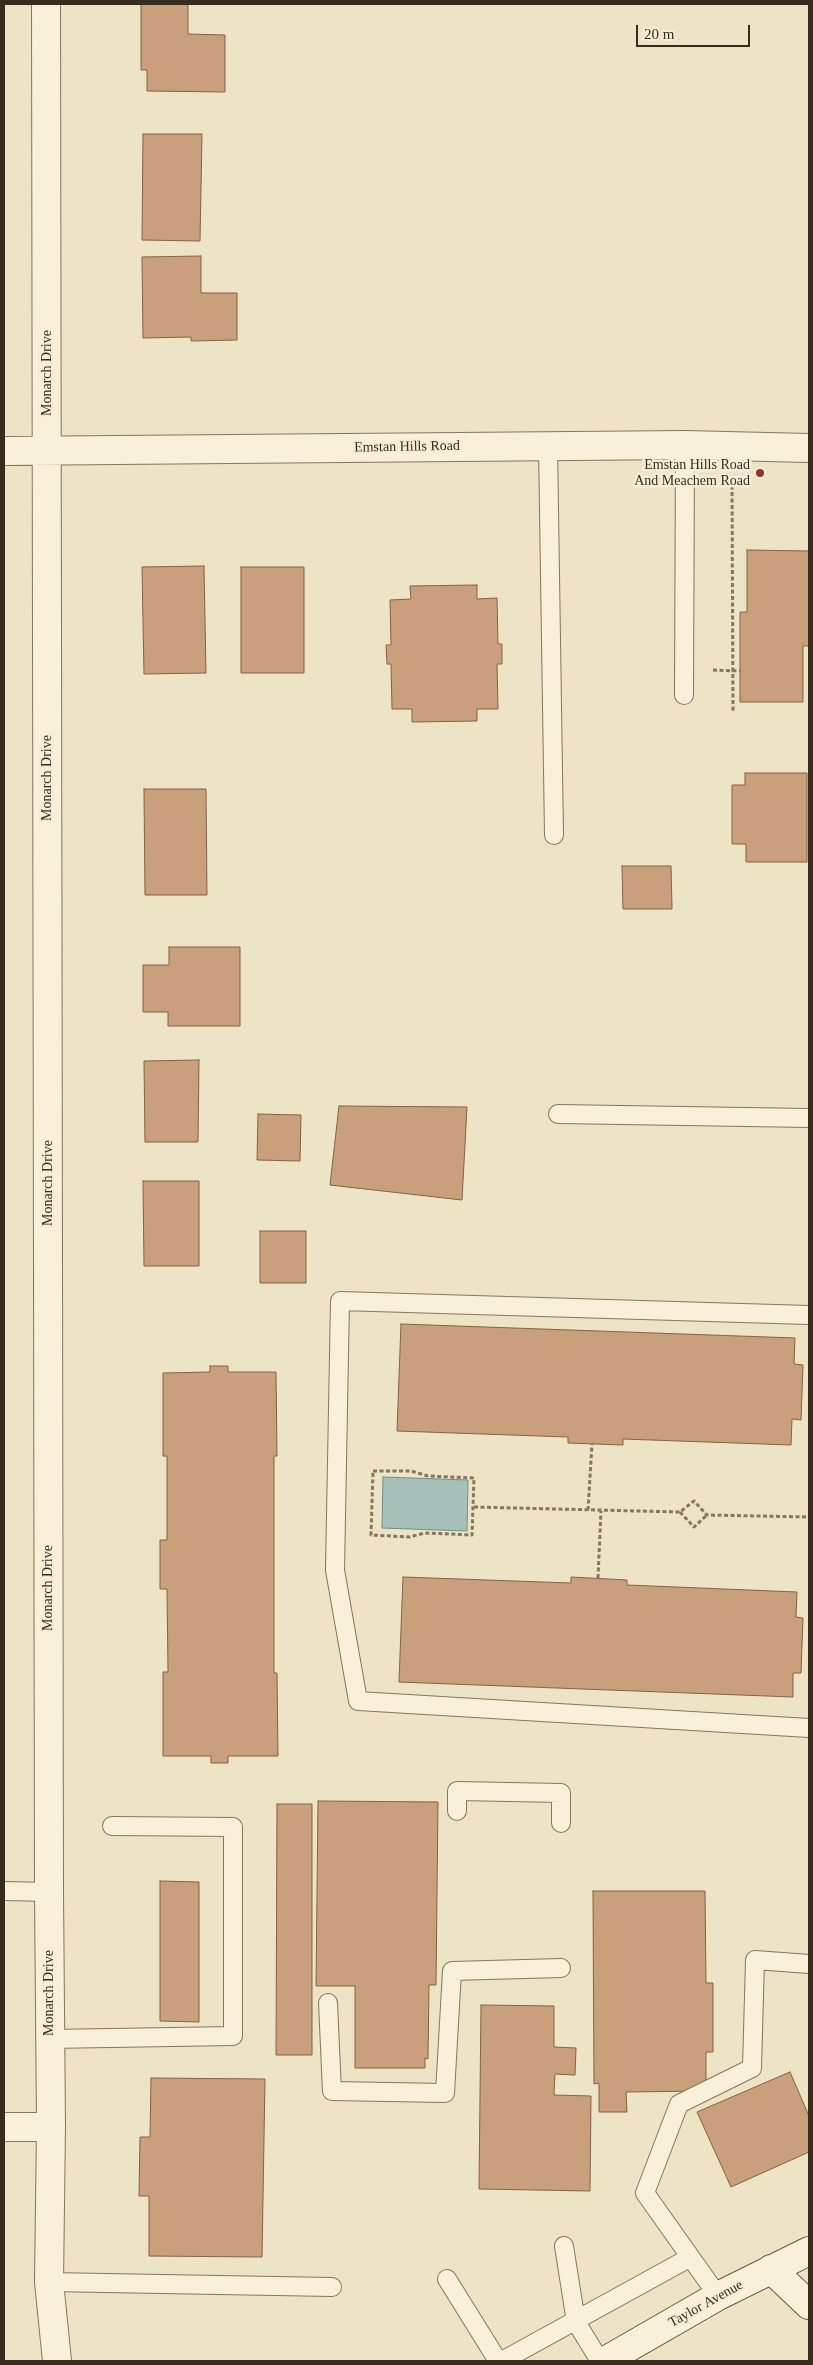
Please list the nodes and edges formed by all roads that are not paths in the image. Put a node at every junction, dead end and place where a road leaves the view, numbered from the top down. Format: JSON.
{"nodes":[{"id":1,"x":46,"y":4,"type":"edge"},
{"id":2,"x":685,"y":444,"type":"junction"},
{"id":3,"x":548,"y":445,"type":"junction"},
{"id":4,"x":809,"y":448,"type":"edge"},
{"id":5,"x":4,"y":451,"type":"edge"},
{"id":6,"x":47,"y":451,"type":"junction"},
{"id":7,"x":684,"y":695,"type":"dead end"},
{"id":8,"x":554,"y":834,"type":"dead end"},
{"id":9,"x":558,"y":1114,"type":"dead end"},
{"id":10,"x":809,"y":1118,"type":"edge"},
{"id":11,"x":809,"y":1315,"type":"edge"},
{"id":12,"x":809,"y":1728,"type":"edge"},
{"id":13,"x":457,"y":1811,"type":"dead end"},
{"id":14,"x":561,"y":1824,"type":"dead end"},
{"id":15,"x":112,"y":1826,"type":"dead end"},
{"id":16,"x":4,"y":1892,"type":"edge"},
{"id":17,"x":49,"y":1892,"type":"junction"},
{"id":18,"x":809,"y":1964,"type":"edge"},
{"id":19,"x":561,"y":1968,"type":"dead end"},
{"id":20,"x":328,"y":2003,"type":"dead end"},
{"id":21,"x":50,"y":2039,"type":"junction"},
{"id":22,"x":4,"y":2127,"type":"edge"},
{"id":23,"x":51,"y":2127,"type":"junction"},
{"id":24,"x":564,"y":2246,"type":"dead end"},
{"id":25,"x":809,"y":2252,"type":"edge"},
{"id":26,"x":689,"y":2258,"type":"junction"},
{"id":27,"x":771,"y":2269,"type":"junction"},
{"id":28,"x":447,"y":2279,"type":"dead end"},
{"id":29,"x":50,"y":2282,"type":"junction"},
{"id":30,"x":332,"y":2287,"type":"dead end"},
{"id":31,"x":718,"y":2296,"type":"junction"},
{"id":32,"x":809,"y":2305,"type":"edge"},
{"id":33,"x":576,"y":2322,"type":"junction"},
{"id":34,"x":57,"y":2361,"type":"edge"},
{"id":35,"x":498,"y":2361,"type":"edge"},
{"id":36,"x":502,"y":2361,"type":"edge"},
{"id":37,"x":600,"y":2361,"type":"edge"},
{"id":38,"x":605,"y":2361,"type":"edge"}],
"edges":[{"from":1,"to":6,"type":"street","name":"Monarch Drive"},
{"from":2,"to":3,"type":"street","name":"Emstan Hills Road"},
{"from":2,"to":4,"type":"street","name":"Emstan Hills Road"},
{"from":2,"to":7,"type":"lane"},
{"from":3,"to":6,"type":"street","name":"Emstan Hills Road"},
{"from":3,"to":8,"type":"lane"},
{"from":5,"to":6,"type":"street","name":"Emstan Hills Road"},
{"from":6,"to":17,"type":"street","name":"Monarch Drive"},
{"from":9,"to":10,"type":"lane"},
{"from":11,"to":12,"type":"lane"},
{"from":13,"to":14,"type":"lane"},
{"from":15,"to":21,"type":"lane"},
{"from":16,"to":17,"type":"lane"},
{"from":17,"to":21,"type":"street","name":"Monarch Drive"},
{"from":18,"to":26,"type":"lane"},
{"from":19,"to":20,"type":"lane"},
{"from":21,"to":23,"type":"street","name":"Monarch Drive"},
{"from":22,"to":23,"type":"street"},
{"from":23,"to":29,"type":"street","name":"Monarch Drive"},
{"from":24,"to":33,"type":"lane"},
{"from":25,"to":27,"type":"street","name":"Taylor Avenue"},
{"from":26,"to":31,"type":"lane"},
{"from":26,"to":33,"type":"lane"},
{"from":27,"to":31,"type":"street","name":"Taylor Avenue"},
{"from":27,"to":32,"type":"street"},
{"from":28,"to":35,"type":"lane"},
{"from":29,"to":30,"type":"lane"},
{"from":29,"to":34,"type":"street","name":"Monarch Drive"},
{"from":31,"to":38,"type":"street","name":"Taylor Avenue"},
{"from":33,"to":36,"type":"lane"},
{"from":33,"to":37,"type":"lane"}]}
